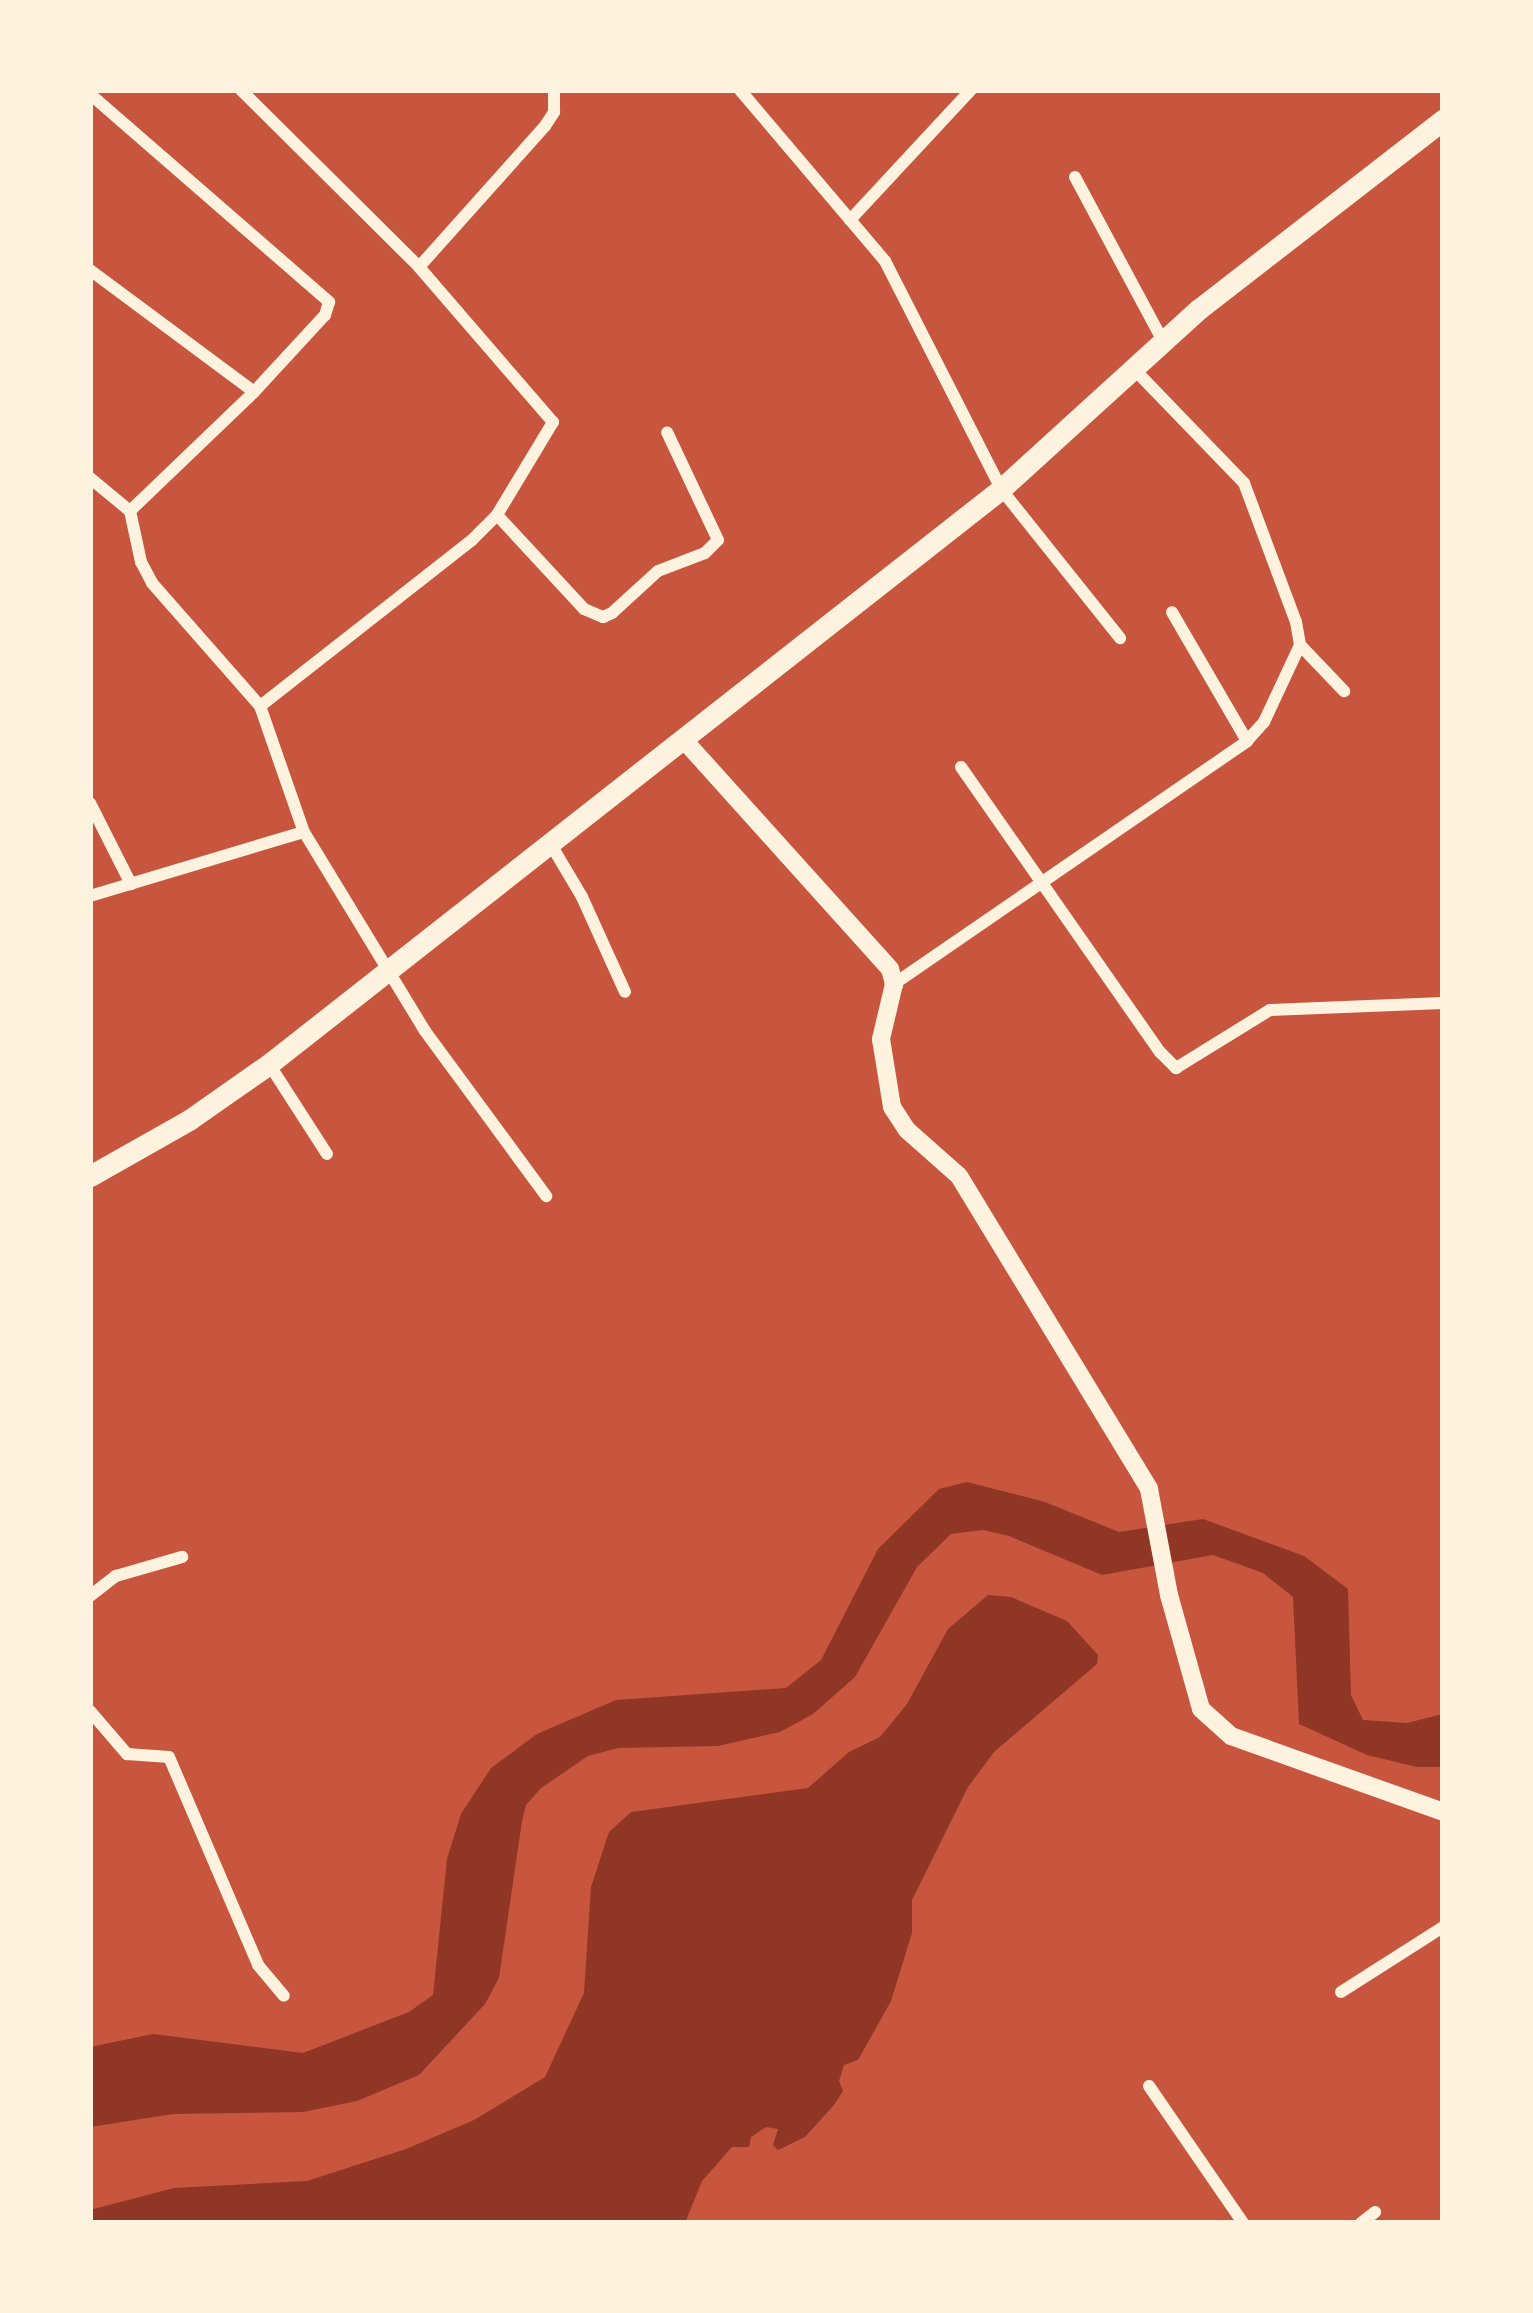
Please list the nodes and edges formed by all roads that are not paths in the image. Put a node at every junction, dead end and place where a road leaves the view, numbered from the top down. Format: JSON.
{"nodes":[{"id":1,"x":241,"y":90,"type":"edge"},
{"id":2,"x":554,"y":90,"type":"edge"},
{"id":3,"x":740,"y":90,"type":"edge"},
{"id":4,"x":971,"y":90,"type":"edge"},
{"id":5,"x":90,"y":94,"type":"edge"},
{"id":6,"x":1443,"y":120,"type":"edge"},
{"id":7,"x":1075,"y":177,"type":"dead end"},
{"id":8,"x":850,"y":220,"type":"junction"},
{"id":9,"x":419,"y":267,"type":"junction"},
{"id":10,"x":90,"y":270,"type":"edge"},
{"id":11,"x":1163,"y":341,"type":"junction"},
{"id":12,"x":1133,"y":368,"type":"junction"},
{"id":13,"x":254,"y":392,"type":"junction"},
{"id":14,"x":667,"y":432,"type":"dead end"},
{"id":15,"x":90,"y":478,"type":"edge"},
{"id":16,"x":1001,"y":489,"type":"junction"},
{"id":17,"x":130,"y":511,"type":"junction"},
{"id":18,"x":497,"y":515,"type":"junction"},
{"id":19,"x":1172,"y":611,"type":"dead end"},
{"id":20,"x":1120,"y":638,"type":"dead end"},
{"id":21,"x":1300,"y":645,"type":"junction"},
{"id":22,"x":1344,"y":691,"type":"dead end"},
{"id":23,"x":260,"y":706,"type":"junction"},
{"id":24,"x":683,"y":739,"type":"junction"},
{"id":25,"x":1247,"y":741,"type":"junction"},
{"id":26,"x":962,"y":767,"type":"dead end"},
{"id":27,"x":90,"y":803,"type":"edge"},
{"id":28,"x":304,"y":832,"type":"junction"},
{"id":29,"x":550,"y":844,"type":"junction"},
{"id":30,"x":1043,"y":877,"type":"junction"},
{"id":31,"x":131,"y":884,"type":"junction"},
{"id":32,"x":90,"y":896,"type":"edge"},
{"id":33,"x":388,"y":970,"type":"junction"},
{"id":34,"x":894,"y":983,"type":"junction"},
{"id":35,"x":625,"y":992,"type":"dead end"},
{"id":36,"x":1443,"y":1003,"type":"edge"},
{"id":37,"x":269,"y":1064,"type":"junction"},
{"id":38,"x":327,"y":1154,"type":"dead end"},
{"id":39,"x":90,"y":1176,"type":"edge"},
{"id":40,"x":547,"y":1196,"type":"dead end"},
{"id":41,"x":182,"y":1557,"type":"dead end"},
{"id":42,"x":90,"y":1596,"type":"edge"},
{"id":43,"x":90,"y":1711,"type":"edge"},
{"id":44,"x":1443,"y":1812,"type":"edge"},
{"id":45,"x":1443,"y":1927,"type":"edge"},
{"id":46,"x":1341,"y":1992,"type":"dead end"},
{"id":47,"x":284,"y":1996,"type":"dead end"},
{"id":48,"x":1149,"y":2086,"type":"dead end"},
{"id":49,"x":1375,"y":2212,"type":"dead end"},
{"id":50,"x":1243,"y":2223,"type":"edge"},
{"id":51,"x":1361,"y":2223,"type":"edge"}],
"edges":[{"from":1,"to":9,"type":"street"},
{"from":2,"to":9,"type":"street"},
{"from":3,"to":8,"type":"street"},
{"from":4,"to":8,"type":"street"},
{"from":5,"to":13,"type":"street"},
{"from":6,"to":11,"type":"main road"},
{"from":7,"to":11,"type":"street"},
{"from":8,"to":16,"type":"street"},
{"from":9,"to":18,"type":"street"},
{"from":10,"to":13,"type":"street"},
{"from":11,"to":12,"type":"main road"},
{"from":12,"to":16,"type":"main road"},
{"from":12,"to":21,"type":"street"},
{"from":13,"to":17,"type":"street"},
{"from":14,"to":18,"type":"street"},
{"from":15,"to":17,"type":"street"},
{"from":16,"to":20,"type":"street"},
{"from":16,"to":24,"type":"main road"},
{"from":17,"to":23,"type":"street"},
{"from":18,"to":23,"type":"street"},
{"from":19,"to":25,"type":"street"},
{"from":21,"to":22,"type":"street"},
{"from":21,"to":25,"type":"street"},
{"from":23,"to":28,"type":"street"},
{"from":24,"to":29,"type":"main road"},
{"from":24,"to":34,"type":"street"},
{"from":25,"to":30,"type":"street"},
{"from":26,"to":30,"type":"street"},
{"from":27,"to":31,"type":"street"},
{"from":28,"to":31,"type":"street"},
{"from":28,"to":33,"type":"street"},
{"from":29,"to":33,"type":"main road"},
{"from":29,"to":35,"type":"street"},
{"from":30,"to":34,"type":"street"},
{"from":30,"to":36,"type":"street"},
{"from":31,"to":32,"type":"street"},
{"from":33,"to":37,"type":"main road"},
{"from":33,"to":40,"type":"street"},
{"from":34,"to":44,"type":"street"},
{"from":37,"to":38,"type":"street"},
{"from":37,"to":39,"type":"main road"},
{"from":41,"to":42,"type":"street"},
{"from":43,"to":47,"type":"street"},
{"from":45,"to":46,"type":"street"},
{"from":48,"to":50,"type":"street"},
{"from":49,"to":51,"type":"street"}]}
